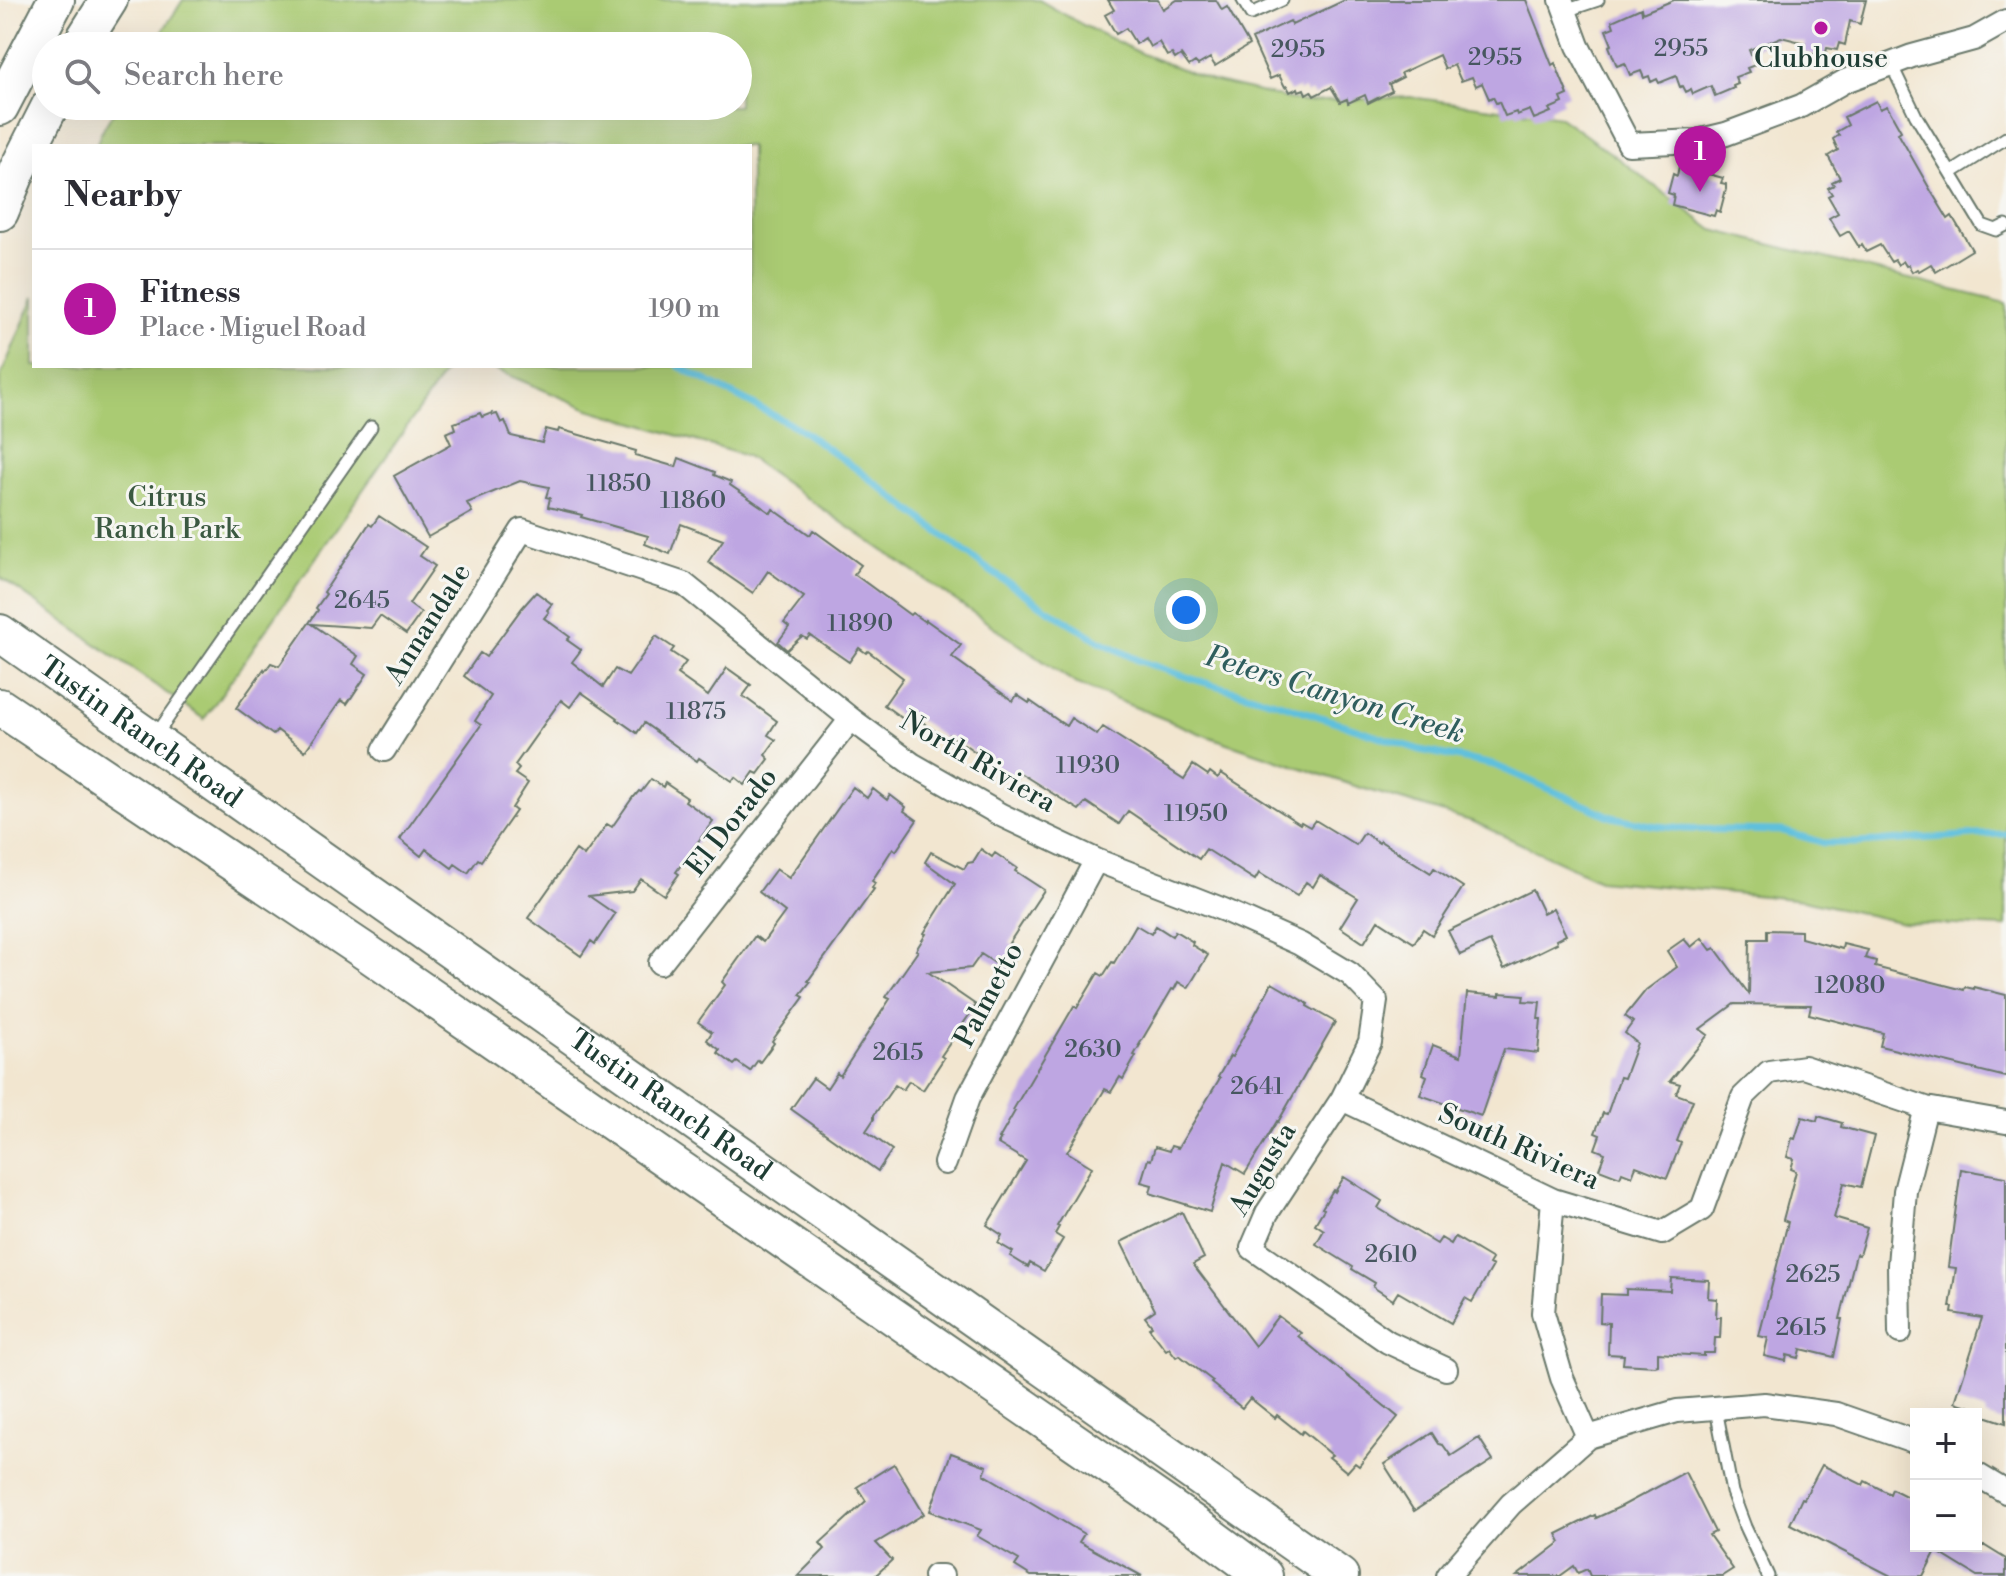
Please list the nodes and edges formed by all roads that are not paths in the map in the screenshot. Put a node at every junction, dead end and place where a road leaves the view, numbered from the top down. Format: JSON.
{"nodes":[{"id":1,"x":56,"y":0,"type":"edge"},
{"id":2,"x":109,"y":0,"type":"edge"},
{"id":3,"x":1243,"y":0,"type":"edge"},
{"id":4,"x":1282,"y":0,"type":"edge"},
{"id":5,"x":1598,"y":0,"type":"edge"},
{"id":6,"x":1563,"y":6,"type":"edge"},
{"id":7,"x":2006,"y":21,"type":"edge"},
{"id":8,"x":39,"y":32,"type":"edge"},
{"id":9,"x":89,"y":32,"type":"edge"},
{"id":10,"x":32,"y":46,"type":"edge"},
{"id":11,"x":1891,"y":64,"type":"junction"},
{"id":12,"x":0,"y":107,"type":"edge"},
{"id":13,"x":43,"y":120,"type":"edge"},
{"id":14,"x":2006,"y":138,"type":"edge"},
{"id":15,"x":1951,"y":173,"type":"junction"},
{"id":16,"x":0,"y":212,"type":"edge"},
{"id":17,"x":2006,"y":225,"type":"edge"},
{"id":18,"x":371,"y":427,"type":"dead end"},
{"id":19,"x":522,"y":530,"type":"joint"},
{"id":20,"x":0,"y":633,"type":"edge"},
{"id":21,"x":0,"y":707,"type":"edge"},
{"id":22,"x":851,"y":719,"type":"junction"},
{"id":23,"x":152,"y":740,"type":"junction"},
{"id":24,"x":384,"y":750,"type":"dead end"},
{"id":25,"x":1096,"y":860,"type":"junction"},
{"id":26,"x":660,"y":963,"type":"dead end"},
{"id":27,"x":1376,"y":1001,"type":"joint"},
{"id":28,"x":1342,"y":1099,"type":"junction"},
{"id":29,"x":1926,"y":1108,"type":"junction"},
{"id":30,"x":2006,"y":1122,"type":"edge"},
{"id":31,"x":945,"y":1163,"type":"dead end"},
{"id":32,"x":1553,"y":1200,"type":"junction"},
{"id":33,"x":1900,"y":1332,"type":"dead end"},
{"id":34,"x":1446,"y":1369,"type":"dead end"},
{"id":35,"x":1716,"y":1409,"type":"junction"},
{"id":36,"x":1588,"y":1437,"type":"junction"},
{"id":37,"x":1910,"y":1440,"type":"edge"},
{"id":38,"x":1982,"y":1478,"type":"edge"},
{"id":39,"x":2006,"y":1492,"type":"edge"},
{"id":40,"x":935,"y":1576,"type":"edge"},
{"id":41,"x":942,"y":1576,"type":"edge"},
{"id":42,"x":1264,"y":1576,"type":"edge"},
{"id":43,"x":1340,"y":1576,"type":"edge"},
{"id":44,"x":1448,"y":1576,"type":"edge"},
{"id":45,"x":1768,"y":1576,"type":"edge"}],
"edges":[{"from":1,"to":8,"type":"main road"},
{"from":2,"to":9,"type":"main road"},
{"from":3,"to":4,"type":"lane"},
{"from":5,"to":6,"type":"lane"},
{"from":6,"to":11,"type":"street"},
{"from":7,"to":11,"type":"street"},
{"from":10,"to":12,"type":"main road"},
{"from":11,"to":15,"type":"lane"},
{"from":13,"to":16,"type":"main road"},
{"from":14,"to":15,"type":"lane"},
{"from":15,"to":17,"type":"lane"},
{"from":18,"to":23,"type":"lane"},
{"from":19,"to":22,"type":"street","name":"North Riviera"},
{"from":19,"to":24,"type":"street","name":"Annandale"},
{"from":20,"to":23,"type":"main road","name":"Tustin Ranch Road"},
{"from":21,"to":42,"type":"main road","name":"Tustin Ranch Road"},
{"from":22,"to":25,"type":"street","name":"North Riviera"},
{"from":22,"to":26,"type":"street","name":"El Dorado"},
{"from":23,"to":43,"type":"main road","name":"Tustin Ranch Road"},
{"from":25,"to":27,"type":"street","name":"North Riviera"},
{"from":25,"to":31,"type":"street","name":"Palmetto"},
{"from":27,"to":28,"type":"street","name":"Augusta"},
{"from":28,"to":32,"type":"street","name":"South Riviera"},
{"from":28,"to":34,"type":"street","name":"Augusta"},
{"from":29,"to":30,"type":"street","name":"South Riviera"},
{"from":29,"to":32,"type":"street","name":"South Riviera"},
{"from":29,"to":33,"type":"street"},
{"from":32,"to":36,"type":"street"},
{"from":35,"to":36,"type":"street"},
{"from":35,"to":37,"type":"street"},
{"from":35,"to":45,"type":"lane"},
{"from":36,"to":44,"type":"street"},
{"from":38,"to":39,"type":"street"},
{"from":40,"to":41,"type":"street"}]}
